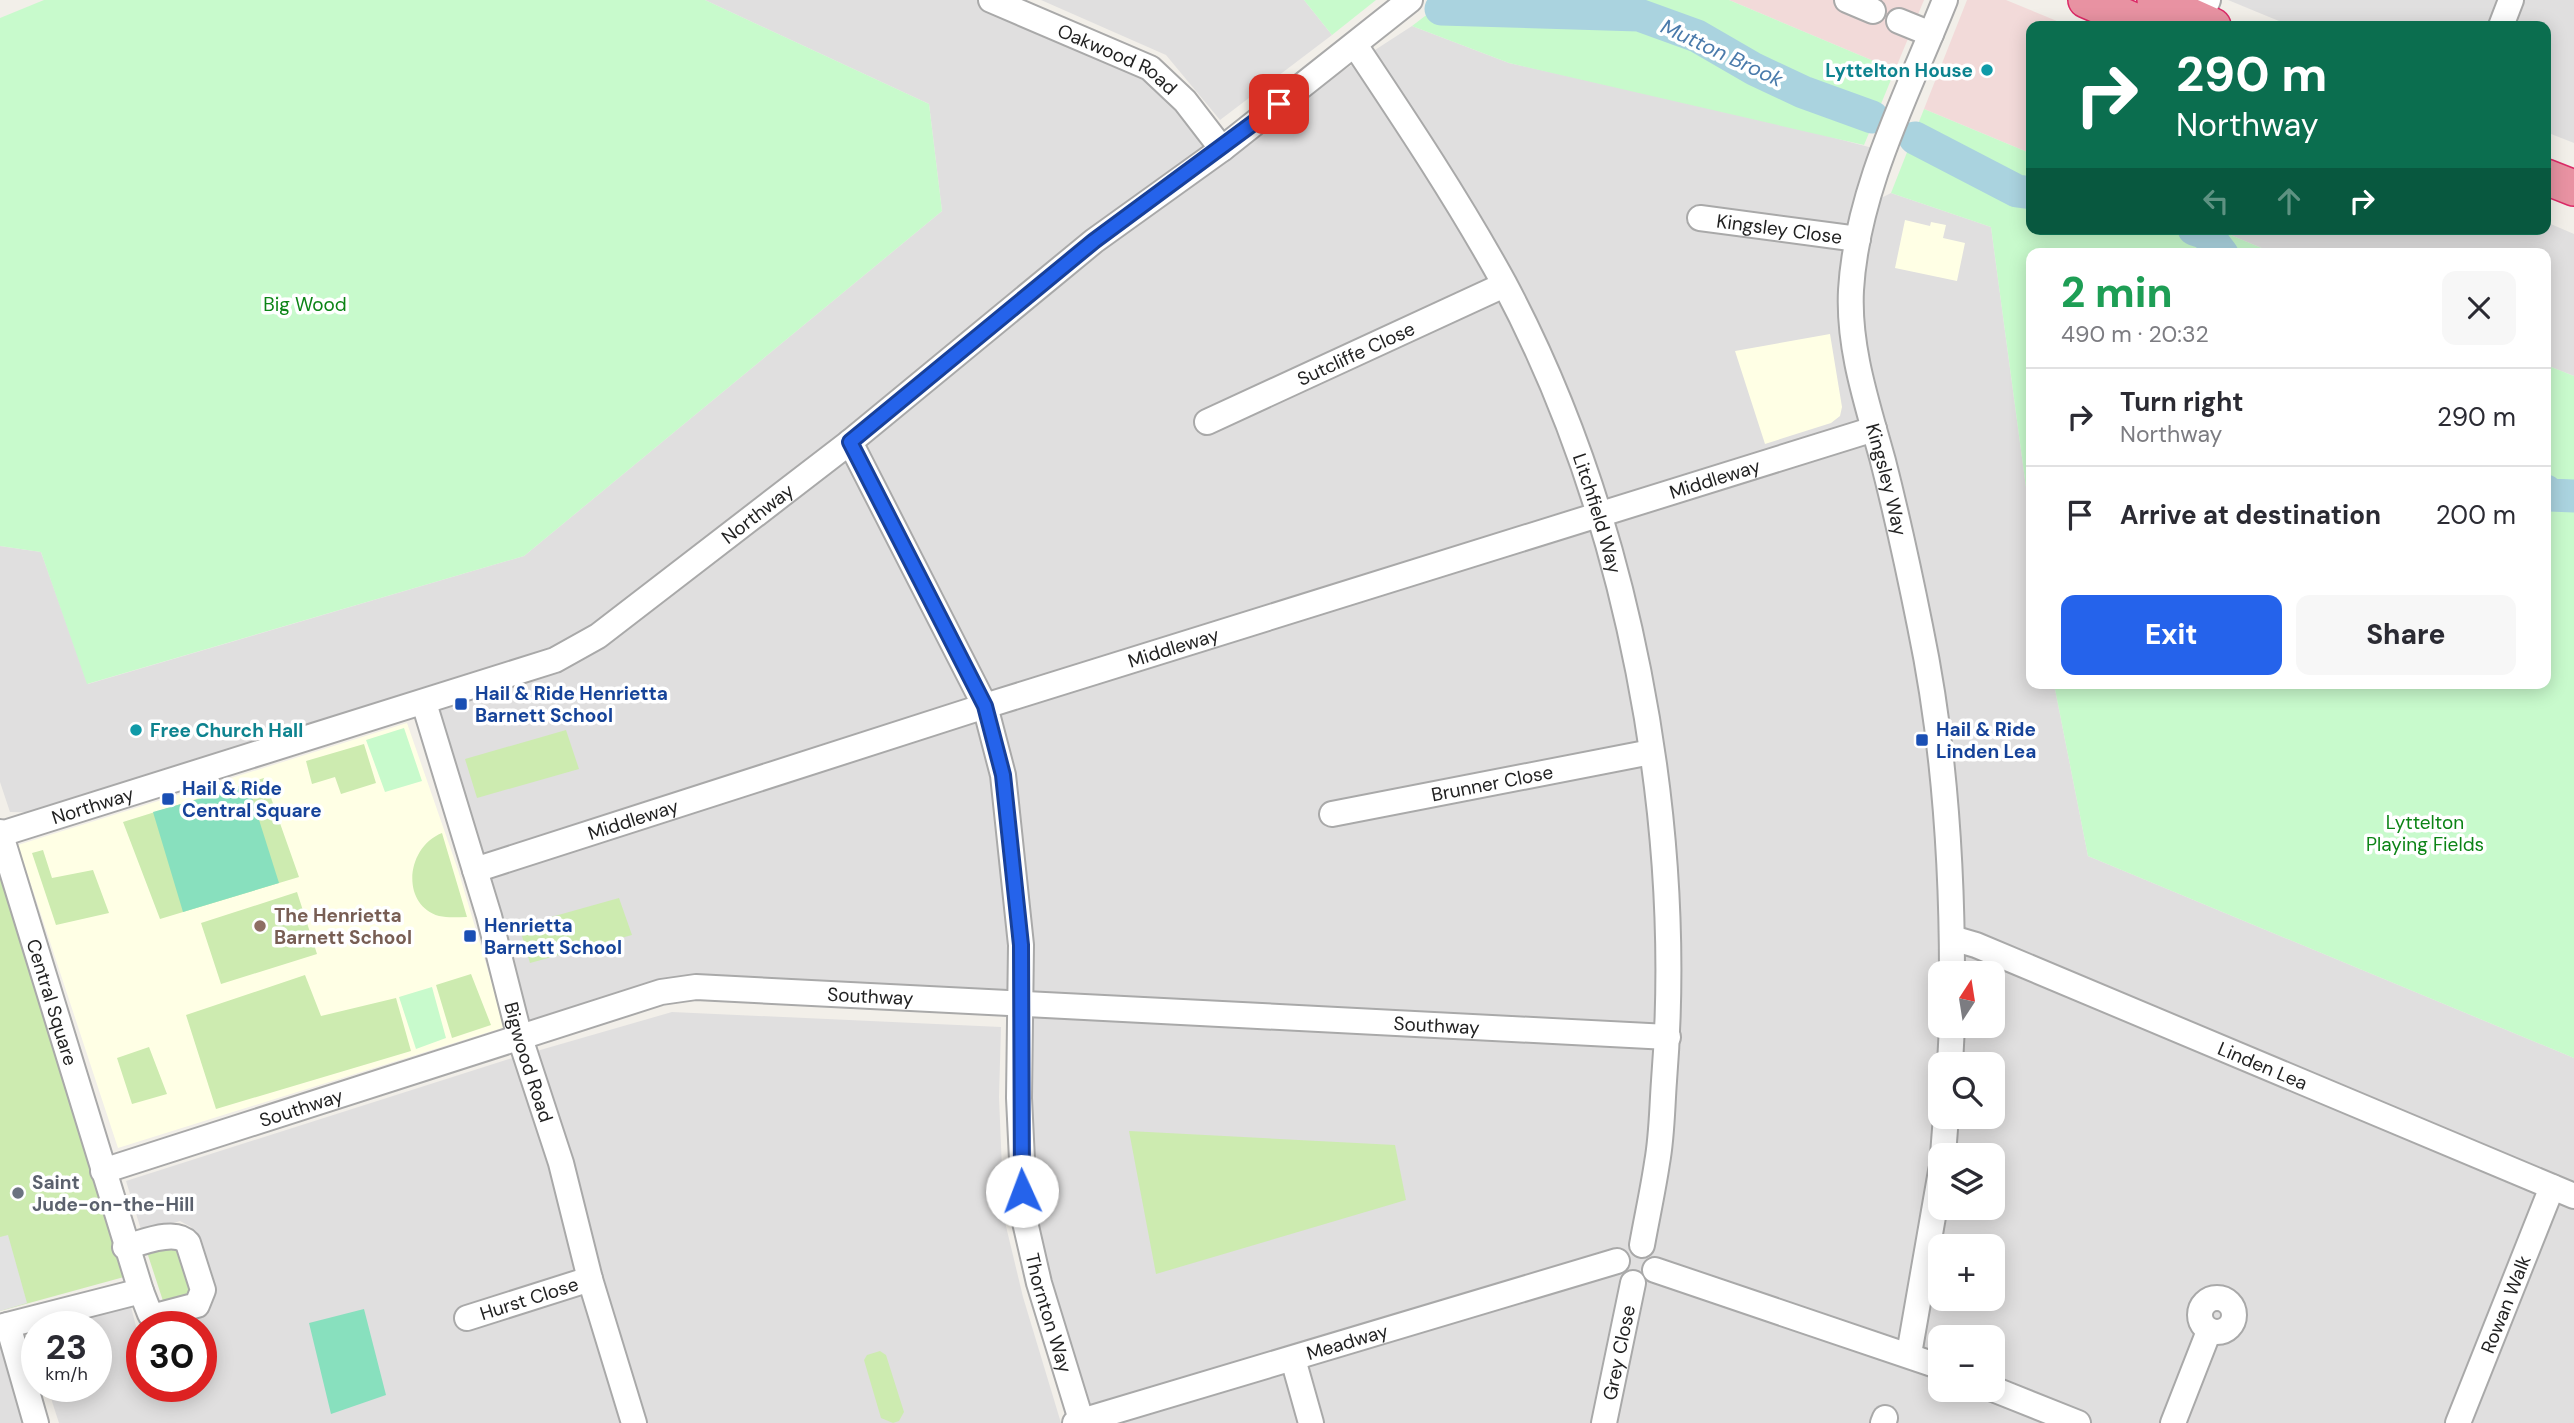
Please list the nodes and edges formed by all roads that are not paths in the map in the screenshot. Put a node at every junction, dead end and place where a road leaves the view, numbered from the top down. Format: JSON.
{"nodes":[{"id":1,"x":991,"y":0,"type":"edge"},
{"id":2,"x":1410,"y":0,"type":"edge"},
{"id":3,"x":1847,"y":0,"type":"edge"},
{"id":4,"x":1945,"y":0,"type":"edge"},
{"id":5,"x":2086,"y":0,"type":"edge"},
{"id":6,"x":2155,"y":0,"type":"edge"},
{"id":7,"x":2511,"y":0,"type":"edge"},
{"id":8,"x":1872,"y":10,"type":"dead end"},
{"id":9,"x":2204,"y":18,"type":"edge"},
{"id":10,"x":2134,"y":21,"type":"edge"},
{"id":11,"x":2503,"y":21,"type":"edge"},
{"id":12,"x":1899,"y":22,"type":"dead end"},
{"id":13,"x":1931,"y":34,"type":"junction"},
{"id":14,"x":1355,"y":45,"type":"junction"},
{"id":15,"x":1222,"y":149,"type":"junction"},
{"id":16,"x":2551,"y":179,"type":"edge"},
{"id":17,"x":2574,"y":188,"type":"edge"},
{"id":18,"x":1700,"y":218,"type":"dead end"},
{"id":19,"x":1858,"y":239,"type":"junction"},
{"id":20,"x":1504,"y":285,"type":"junction"},
{"id":21,"x":1208,"y":422,"type":"dead end"},
{"id":22,"x":1874,"y":429,"type":"junction"},
{"id":23,"x":850,"y":442,"type":"junction"},
{"id":24,"x":1598,"y":513,"type":"junction"},
{"id":25,"x":424,"y":703,"type":"junction"},
{"id":26,"x":985,"y":706,"type":"junction"},
{"id":27,"x":1651,"y":752,"type":"junction"},
{"id":28,"x":1332,"y":814,"type":"dead end"},
{"id":29,"x":0,"y":833,"type":"edge"},
{"id":30,"x":475,"y":870,"type":"junction"},
{"id":31,"x":1952,"y":939,"type":"junction"},
{"id":32,"x":1952,"y":961,"type":"edge"},
{"id":33,"x":1021,"y":1006,"type":"junction"},
{"id":34,"x":1668,"y":1037,"type":"junction"},
{"id":35,"x":520,"y":1038,"type":"junction"},
{"id":36,"x":103,"y":1171,"type":"junction"},
{"id":37,"x":2563,"y":1192,"type":"edge"},
{"id":38,"x":1932,"y":1220,"type":"edge"},
{"id":39,"x":1642,"y":1245,"type":"junction"},
{"id":40,"x":125,"y":1247,"type":"junction"},
{"id":41,"x":1617,"y":1261,"type":"junction"},
{"id":42,"x":1655,"y":1270,"type":"junction"},
{"id":43,"x":590,"y":1279,"type":"junction"},
{"id":44,"x":1633,"y":1283,"type":"junction"},
{"id":45,"x":141,"y":1291,"type":"junction"},
{"id":46,"x":467,"y":1318,"type":"dead end"},
{"id":47,"x":4,"y":1326,"type":"edge"},
{"id":48,"x":2209,"y":1331,"type":"dead end"},
{"id":49,"x":1909,"y":1354,"type":"junction"},
{"id":50,"x":1293,"y":1359,"type":"junction"},
{"id":51,"x":1928,"y":1362,"type":"edge"},
{"id":52,"x":2005,"y":1394,"type":"edge"},
{"id":53,"x":1080,"y":1422,"type":"edge"},
{"id":54,"x":36,"y":1423,"type":"edge"},
{"id":55,"x":634,"y":1423,"type":"edge"},
{"id":56,"x":1311,"y":1423,"type":"edge"},
{"id":57,"x":1604,"y":1423,"type":"edge"},
{"id":58,"x":2078,"y":1423,"type":"edge"},
{"id":59,"x":2173,"y":1423,"type":"edge"},
{"id":60,"x":2458,"y":1423,"type":"edge"}],
"edges":[{"from":1,"to":15,"type":"street","name":"Oakwood Road"},
{"from":2,"to":14,"type":"street","name":"Northway"},
{"from":3,"to":8,"type":"street"},
{"from":4,"to":13,"type":"street","name":"Kingsley Way"},
{"from":5,"to":10,"type":"highway"},
{"from":6,"to":9,"type":"highway"},
{"from":7,"to":11,"type":"street"},
{"from":12,"to":13,"type":"street"},
{"from":13,"to":19,"type":"street","name":"Kingsley Way"},
{"from":14,"to":15,"type":"street","name":"Northway"},
{"from":14,"to":20,"type":"street","name":"Litchfield Way"},
{"from":15,"to":23,"type":"street","name":"Northway"},
{"from":16,"to":17,"type":"highway"},
{"from":18,"to":19,"type":"street","name":"Kingsley Close"},
{"from":19,"to":22,"type":"street","name":"Kingsley Way"},
{"from":20,"to":21,"type":"street","name":"Sutcliffe Close"},
{"from":20,"to":24,"type":"street","name":"Litchfield Way"},
{"from":22,"to":24,"type":"street","name":"Middleway"},
{"from":22,"to":31,"type":"street","name":"Kingsley Way"},
{"from":23,"to":25,"type":"street","name":"Northway"},
{"from":23,"to":26,"type":"street","name":"Thornton Way"},
{"from":24,"to":26,"type":"street","name":"Middleway"},
{"from":24,"to":27,"type":"street","name":"Litchfield Way"},
{"from":25,"to":29,"type":"street","name":"Northway"},
{"from":25,"to":30,"type":"street","name":"Bigwood Road"},
{"from":26,"to":30,"type":"street","name":"Middleway"},
{"from":26,"to":33,"type":"street","name":"Thornton Way"},
{"from":27,"to":28,"type":"street","name":"Brunner Close"},
{"from":27,"to":34,"type":"street","name":"Litchfield Way"},
{"from":29,"to":36,"type":"street","name":"Central Square"},
{"from":30,"to":35,"type":"street","name":"Bigwood Road"},
{"from":31,"to":32,"type":"street","name":"Kingsley Way"},
{"from":31,"to":37,"type":"street","name":"Linden Lea"},
{"from":33,"to":34,"type":"street","name":"Southway"},
{"from":33,"to":35,"type":"street","name":"Southway"},
{"from":33,"to":53,"type":"street","name":"Thornton Way"},
{"from":34,"to":39,"type":"street","name":"Litchfield Way"},
{"from":35,"to":36,"type":"street","name":"Southway"},
{"from":35,"to":43,"type":"street","name":"Bigwood Road"},
{"from":36,"to":40,"type":"street","name":"Central Square"},
{"from":37,"to":60,"type":"street","name":"Rowan Walk"},
{"from":38,"to":49,"type":"street"},
{"from":39,"to":41,"type":"street"},
{"from":39,"to":42,"type":"street"},
{"from":40,"to":45,"type":"street","name":"Central Square"},
{"from":40,"to":45,"type":"street","name":"Central Square"},
{"from":41,"to":44,"type":"street"},
{"from":41,"to":50,"type":"street","name":"Meadway"},
{"from":42,"to":44,"type":"street"},
{"from":42,"to":49,"type":"street"},
{"from":43,"to":46,"type":"street","name":"Hurst Close"},
{"from":43,"to":55,"type":"street","name":"Bigwood Road"},
{"from":44,"to":57,"type":"street","name":"Grey Close"},
{"from":45,"to":47,"type":"street"},
{"from":47,"to":54,"type":"street"},
{"from":48,"to":59,"type":"street"},
{"from":49,"to":51,"type":"street"},
{"from":50,"to":53,"type":"street","name":"Meadway"},
{"from":50,"to":56,"type":"street"},
{"from":52,"to":58,"type":"street"}]}
